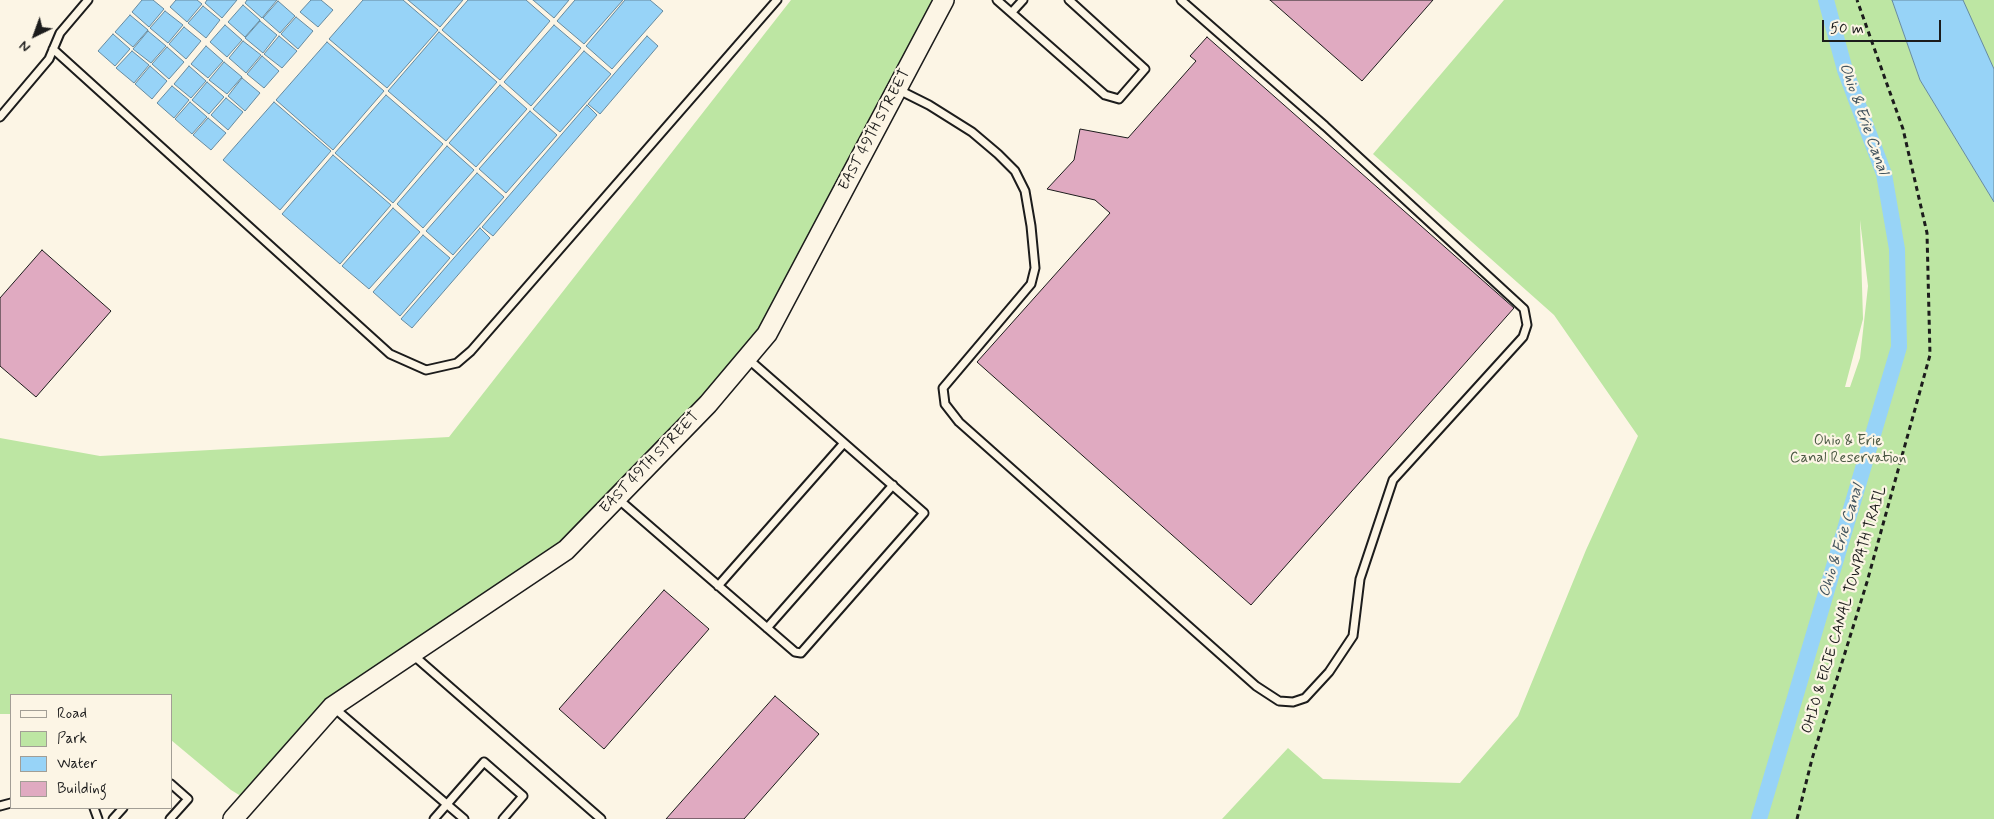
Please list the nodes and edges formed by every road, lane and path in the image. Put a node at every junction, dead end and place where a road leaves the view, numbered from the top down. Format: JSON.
{"nodes":[{"id":1,"x":88,"y":0,"type":"edge"},
{"id":2,"x":776,"y":0,"type":"edge"},
{"id":3,"x":944,"y":0,"type":"edge"},
{"id":4,"x":997,"y":0,"type":"edge"},
{"id":5,"x":1022,"y":0,"type":"edge"},
{"id":6,"x":1069,"y":0,"type":"edge"},
{"id":7,"x":1182,"y":0,"type":"edge"},
{"id":8,"x":1856,"y":0,"type":"edge"},
{"id":9,"x":1012,"y":12,"type":"junction"},
{"id":10,"x":53,"y":49,"type":"junction"},
{"id":11,"x":897,"y":89,"type":"junction"},
{"id":12,"x":0,"y":117,"type":"edge"},
{"id":13,"x":747,"y":358,"type":"junction"},
{"id":14,"x":844,"y":443,"type":"junction"},
{"id":15,"x":893,"y":485,"type":"junction"},
{"id":16,"x":616,"y":498,"type":"junction"},
{"id":17,"x":718,"y":586,"type":"junction"},
{"id":18,"x":767,"y":628,"type":"junction"},
{"id":19,"x":411,"y":654,"type":"junction"},
{"id":20,"x":332,"y":707,"type":"junction"},
{"id":21,"x":172,"y":785,"type":"edge"},
{"id":22,"x":447,"y":804,"type":"junction"},
{"id":23,"x":122,"y":809,"type":"edge"},
{"id":24,"x":113,"y":819,"type":"edge"},
{"id":25,"x":170,"y":819,"type":"edge"},
{"id":26,"x":233,"y":819,"type":"edge"},
{"id":27,"x":434,"y":819,"type":"edge"},
{"id":28,"x":464,"y":819,"type":"edge"},
{"id":29,"x":502,"y":819,"type":"edge"},
{"id":30,"x":602,"y":819,"type":"edge"},
{"id":31,"x":1797,"y":819,"type":"edge"}],
"edges":[{"from":1,"to":10,"type":"lane"},
{"from":2,"to":10,"type":"lane"},
{"from":3,"to":11,"type":"street","name":"EAST 49TH STREET"},
{"from":4,"to":9,"type":"lane"},
{"from":5,"to":9,"type":"lane"},
{"from":6,"to":9,"type":"lane"},
{"from":7,"to":11,"type":"lane"},
{"from":8,"to":31,"type":"path","name":"OHIO & ERIE CANAL TOWPATH TRAIL"},
{"from":10,"to":12,"type":"lane"},
{"from":11,"to":13,"type":"street","name":"EAST 49TH STREET"},
{"from":13,"to":14,"type":"lane"},
{"from":13,"to":16,"type":"street","name":"EAST 49TH STREET"},
{"from":14,"to":15,"type":"lane"},
{"from":14,"to":17,"type":"lane"},
{"from":15,"to":18,"type":"lane"},
{"from":15,"to":18,"type":"lane"},
{"from":16,"to":17,"type":"lane"},
{"from":16,"to":19,"type":"street","name":"EAST 49TH STREET"},
{"from":17,"to":18,"type":"lane"},
{"from":19,"to":20,"type":"street","name":"EAST 49TH STREET"},
{"from":19,"to":30,"type":"lane"},
{"from":20,"to":22,"type":"lane"},
{"from":20,"to":26,"type":"street","name":"EAST 49TH STREET"},
{"from":21,"to":25,"type":"lane"},
{"from":22,"to":27,"type":"lane"},
{"from":22,"to":28,"type":"lane"},
{"from":22,"to":29,"type":"lane"},
{"from":23,"to":24,"type":"lane"}]}
